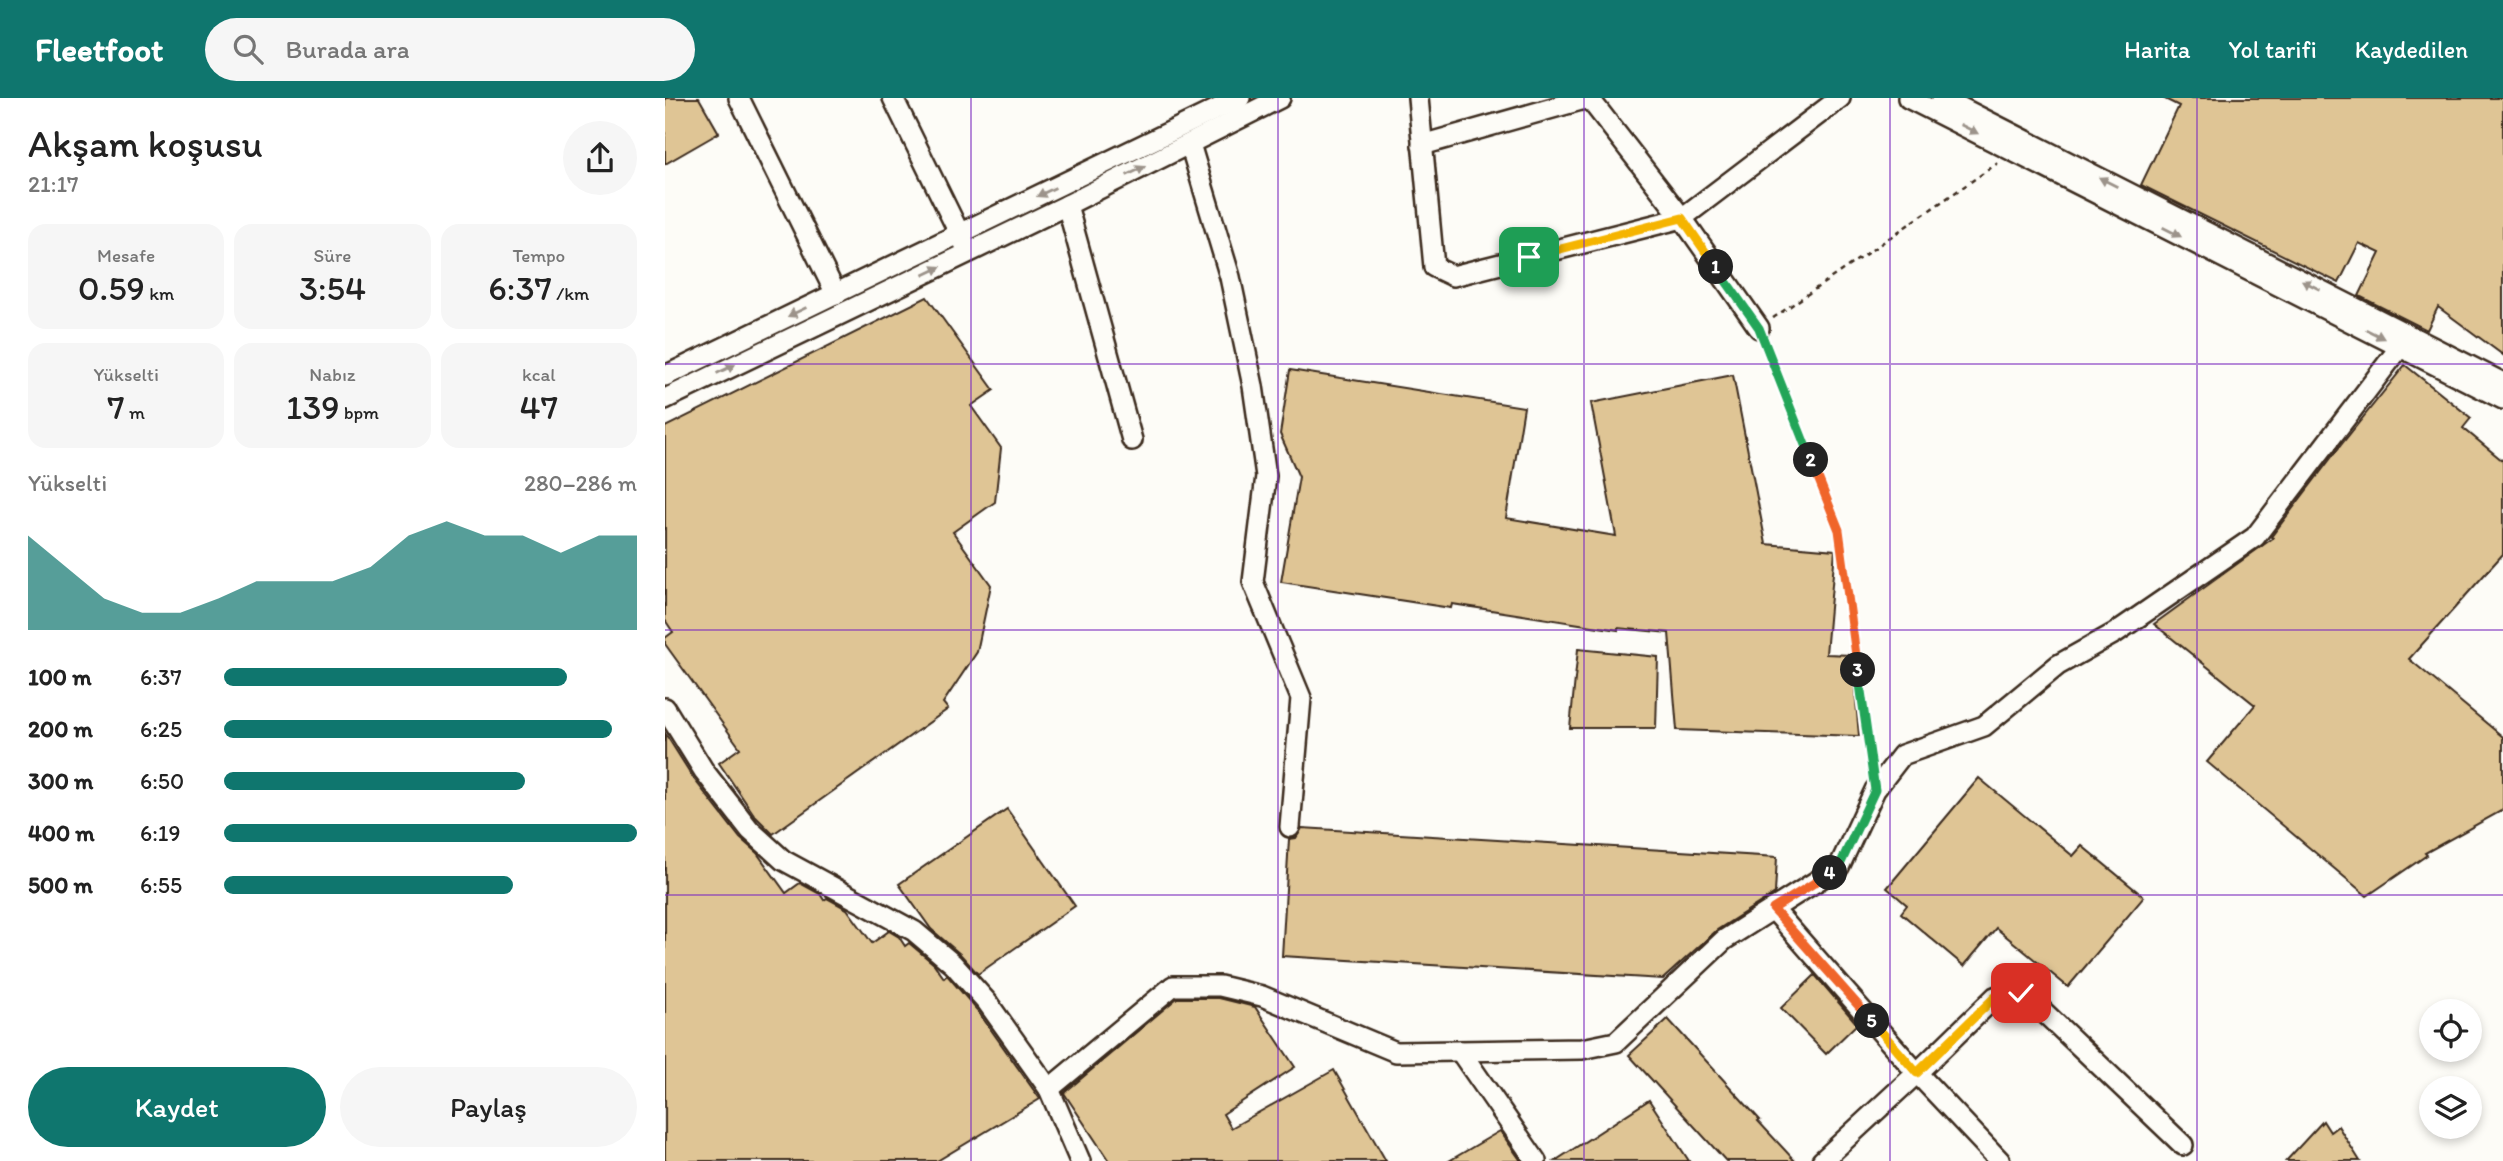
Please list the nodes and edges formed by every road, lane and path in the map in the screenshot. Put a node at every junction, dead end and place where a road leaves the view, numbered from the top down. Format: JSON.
{"nodes":[{"id":1,"x":739,"y":98,"type":"edge"},
{"id":2,"x":893,"y":98,"type":"edge"},
{"id":3,"x":1240,"y":98,"type":"edge"},
{"id":4,"x":1280,"y":98,"type":"edge"},
{"id":5,"x":1418,"y":98,"type":"edge"},
{"id":6,"x":1589,"y":98,"type":"edge"},
{"id":7,"x":1840,"y":98,"type":"edge"},
{"id":8,"x":1943,"y":98,"type":"edge"},
{"id":9,"x":1917,"y":100,"type":"edge"},
{"id":10,"x":1190,"y":144,"type":"junction"},
{"id":11,"x":1422,"y":145,"type":"junction"},
{"id":12,"x":2014,"y":152,"type":"junction"},
{"id":13,"x":1067,"y":205,"type":"junction"},
{"id":14,"x":1682,"y":218,"type":"junction"},
{"id":15,"x":960,"y":234,"type":"junction"},
{"id":16,"x":969,"y":253,"type":"junction"},
{"id":17,"x":836,"y":293,"type":"junction"},
{"id":18,"x":1759,"y":328,"type":"junction"},
{"id":19,"x":2400,"y":347,"type":"junction"},
{"id":20,"x":668,"y":368,"type":"edge"},
{"id":21,"x":2503,"y":383,"type":"edge"},
{"id":22,"x":684,"y":389,"type":"junction"},
{"id":23,"x":665,"y":399,"type":"edge"},
{"id":24,"x":2503,"y":399,"type":"edge"},
{"id":25,"x":1132,"y":440,"type":"dead end"},
{"id":26,"x":665,"y":708,"type":"edge"},
{"id":27,"x":1875,"y":790,"type":"junction"},
{"id":28,"x":1290,"y":827,"type":"dead end"},
{"id":29,"x":1773,"y":909,"type":"junction"},
{"id":30,"x":1460,"y":1051,"type":"junction"},
{"id":31,"x":1917,"y":1073,"type":"junction"},
{"id":32,"x":1049,"y":1088,"type":"junction"},
{"id":33,"x":2183,"y":1145,"type":"dead end"},
{"id":34,"x":1080,"y":1161,"type":"edge"},
{"id":35,"x":1536,"y":1161,"type":"edge"},
{"id":36,"x":1822,"y":1161,"type":"edge"},
{"id":37,"x":2000,"y":1161,"type":"edge"}],
"edges":[{"from":1,"to":17,"type":"street"},
{"from":2,"to":15,"type":"street"},
{"from":3,"to":15,"type":"street","one_way":true},
{"from":4,"to":10,"type":"street"},
{"from":5,"to":11,"type":"street"},
{"from":6,"to":11,"type":"street"},
{"from":6,"to":14,"type":"street"},
{"from":7,"to":14,"type":"street"},
{"from":21,"to":8,"type":"street","one_way":true},
{"from":9,"to":12,"type":"street","one_way":true},
{"from":13,"to":10,"type":"street","one_way":true},
{"from":10,"to":28,"type":"street"},
{"from":11,"to":14,"type":"street"},
{"from":12,"to":18,"type":"path"},
{"from":12,"to":19,"type":"street","one_way":true},
{"from":13,"to":16,"type":"street"},
{"from":13,"to":25,"type":"street"},
{"from":14,"to":18,"type":"street"},
{"from":15,"to":16,"type":"street"},
{"from":15,"to":17,"type":"street"},
{"from":22,"to":16,"type":"street","one_way":true},
{"from":17,"to":20,"type":"street","one_way":true},
{"from":18,"to":27,"type":"path"},
{"from":19,"to":24,"type":"street"},
{"from":19,"to":27,"type":"street"},
{"from":20,"to":22,"type":"street"},
{"from":22,"to":23,"type":"street"},
{"from":26,"to":32,"type":"street"},
{"from":27,"to":29,"type":"street"},
{"from":29,"to":30,"type":"street"},
{"from":29,"to":31,"type":"street"},
{"from":30,"to":32,"type":"street"},
{"from":30,"to":35,"type":"street"},
{"from":31,"to":33,"type":"street"},
{"from":31,"to":36,"type":"street"},
{"from":31,"to":37,"type":"street"},
{"from":32,"to":34,"type":"street"}]}
